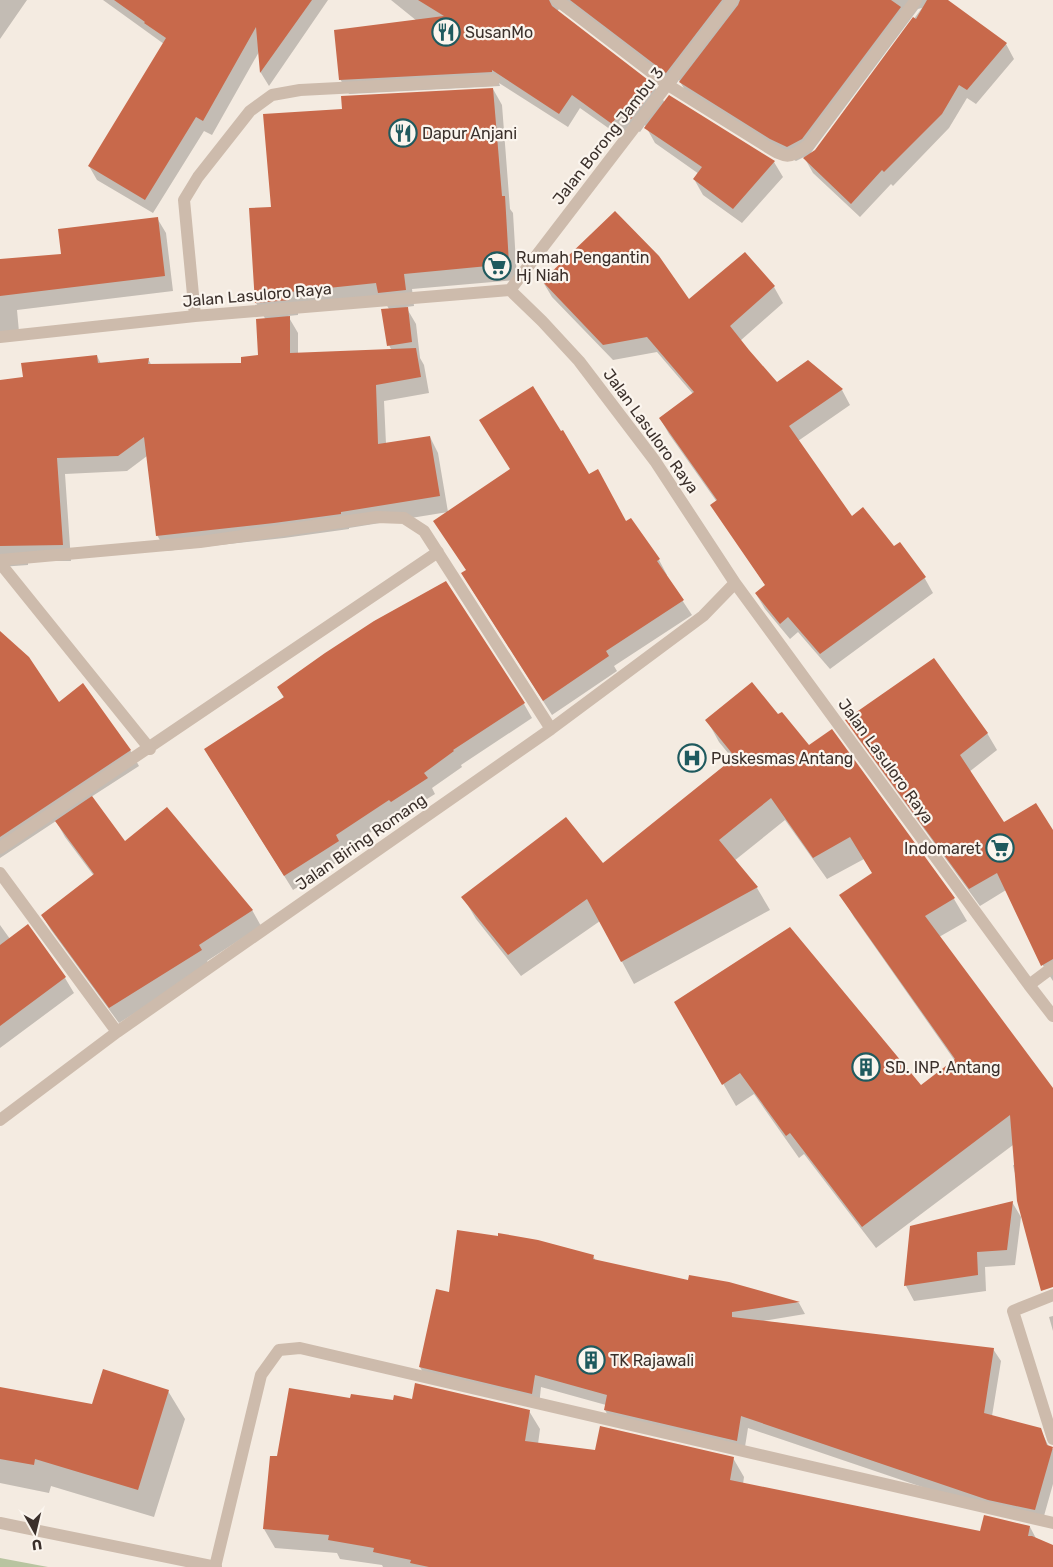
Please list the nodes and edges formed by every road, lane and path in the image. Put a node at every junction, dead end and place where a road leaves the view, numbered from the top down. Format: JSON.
{"nodes":[{"id":1,"x":557,"y":0,"type":"edge"},
{"id":2,"x":732,"y":0,"type":"edge"},
{"id":3,"x":916,"y":0,"type":"edge"},
{"id":4,"x":494,"y":80,"type":"dead end"},
{"id":5,"x":668,"y":84,"type":"junction"},
{"id":6,"x":510,"y":290,"type":"junction"},
{"id":7,"x":196,"y":316,"type":"junction"},
{"id":8,"x":0,"y":337,"type":"edge"},
{"id":9,"x":438,"y":552,"type":"junction"},
{"id":10,"x":0,"y":561,"type":"edge"},
{"id":11,"x":735,"y":583,"type":"junction"},
{"id":12,"x":551,"y":729,"type":"junction"},
{"id":13,"x":150,"y":749,"type":"junction"},
{"id":14,"x":0,"y":848,"type":"edge"},
{"id":15,"x":0,"y":873,"type":"edge"},
{"id":16,"x":1053,"y":967,"type":"edge"},
{"id":17,"x":1028,"y":985,"type":"junction"},
{"id":18,"x":1053,"y":1016,"type":"edge"},
{"id":19,"x":117,"y":1032,"type":"junction"},
{"id":20,"x":0,"y":1120,"type":"edge"},
{"id":21,"x":1053,"y":1295,"type":"edge"},
{"id":22,"x":1053,"y":1439,"type":"edge"},
{"id":23,"x":0,"y":1523,"type":"edge"},
{"id":24,"x":1053,"y":1523,"type":"edge"},
{"id":25,"x":216,"y":1567,"type":"edge"}],
"edges":[{"from":1,"to":5,"type":"street"},
{"from":2,"to":5,"type":"street","name":"Jalan Borong Jambu 3"},
{"from":3,"to":5,"type":"street"},
{"from":4,"to":7,"type":"street"},
{"from":5,"to":6,"type":"street","name":"Jalan Borong Jambu 3"},
{"from":6,"to":7,"type":"street","name":"Jalan Lasuloro Raya"},
{"from":6,"to":11,"type":"street","name":"Jalan Lasuloro Raya"},
{"from":7,"to":8,"type":"street","name":"Jalan Lasuloro Raya"},
{"from":9,"to":10,"type":"street"},
{"from":9,"to":12,"type":"street"},
{"from":9,"to":13,"type":"street"},
{"from":10,"to":13,"type":"street"},
{"from":11,"to":12,"type":"street","name":"Jalan Biring Romang"},
{"from":11,"to":17,"type":"street","name":"Jalan Lasuloro Raya"},
{"from":12,"to":19,"type":"street","name":"Jalan Biring Romang"},
{"from":13,"to":14,"type":"street"},
{"from":15,"to":19,"type":"street"},
{"from":16,"to":17,"type":"street"},
{"from":17,"to":18,"type":"street","name":"Jalan Lasuloro Raya"},
{"from":19,"to":20,"type":"street","name":"Jalan Biring Romang"},
{"from":21,"to":22,"type":"street"},
{"from":23,"to":25,"type":"street"},
{"from":24,"to":25,"type":"street"}]}
